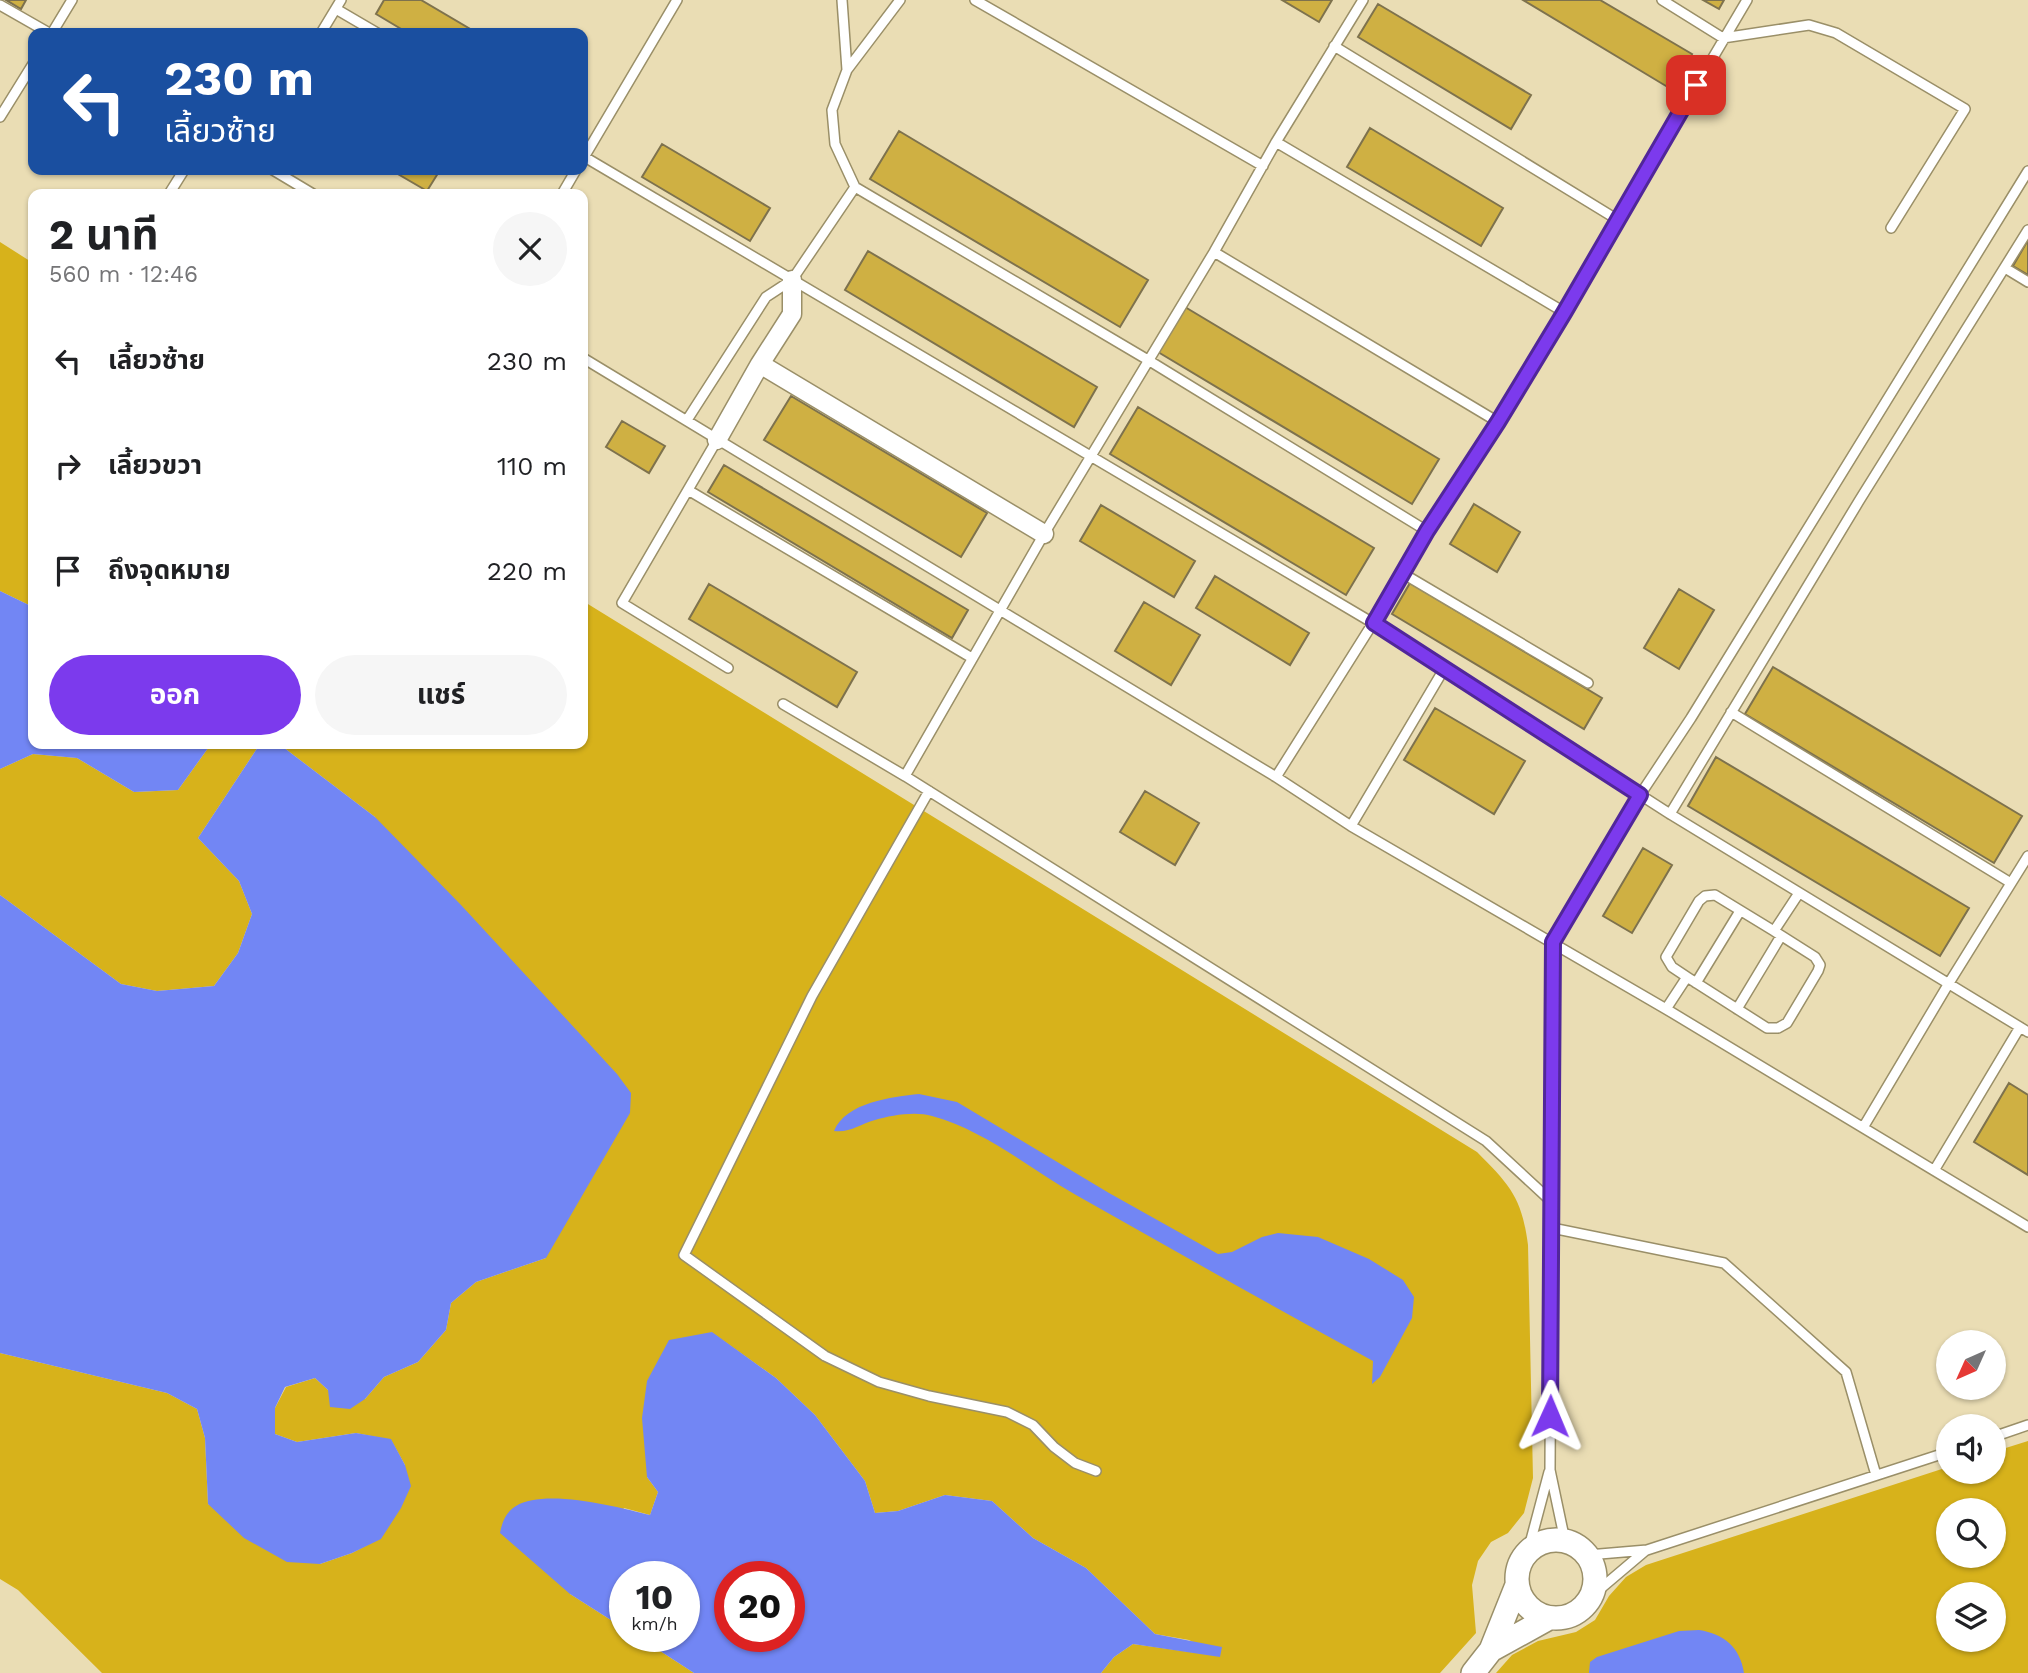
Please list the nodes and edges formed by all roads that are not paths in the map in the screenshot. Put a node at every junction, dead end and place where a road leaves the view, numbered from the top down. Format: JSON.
{"nodes":[{"id":1,"x":72,"y":0,"type":"edge"},
{"id":2,"x":677,"y":0,"type":"edge"},
{"id":3,"x":842,"y":0,"type":"edge"},
{"id":4,"x":900,"y":0,"type":"edge"},
{"id":5,"x":975,"y":0,"type":"edge"},
{"id":6,"x":1363,"y":0,"type":"edge"},
{"id":7,"x":1662,"y":0,"type":"edge"},
{"id":8,"x":1747,"y":0,"type":"edge"},
{"id":9,"x":338,"y":4,"type":"edge"},
{"id":10,"x":0,"y":5,"type":"edge"},
{"id":11,"x":42,"y":28,"type":"edge"},
{"id":12,"x":54,"y":28,"type":"edge"},
{"id":13,"x":323,"y":28,"type":"edge"},
{"id":14,"x":370,"y":28,"type":"edge"},
{"id":15,"x":1723,"y":38,"type":"junction"},
{"id":16,"x":1335,"y":46,"type":"junction"},
{"id":17,"x":847,"y":70,"type":"junction"},
{"id":18,"x":28,"y":72,"type":"edge"},
{"id":19,"x":0,"y":117,"type":"edge"},
{"id":20,"x":1276,"y":142,"type":"junction"},
{"id":21,"x":588,"y":149,"type":"edge"},
{"id":22,"x":588,"y":160,"type":"edge"},
{"id":23,"x":1263,"y":166,"type":"junction"},
{"id":24,"x":2028,"y":171,"type":"edge"},
{"id":25,"x":281,"y":175,"type":"edge"},
{"id":26,"x":855,"y":187,"type":"junction"},
{"id":27,"x":305,"y":189,"type":"edge"},
{"id":28,"x":1618,"y":220,"type":"junction"},
{"id":29,"x":1891,"y":228,"type":"dead end"},
{"id":30,"x":2028,"y":230,"type":"edge"},
{"id":31,"x":1214,"y":252,"type":"junction"},
{"id":32,"x":2005,"y":268,"type":"junction"},
{"id":33,"x":792,"y":280,"type":"junction"},
{"id":34,"x":2028,"y":282,"type":"edge"},
{"id":35,"x":1564,"y":313,"type":"junction"},
{"id":36,"x":1148,"y":360,"type":"junction"},
{"id":37,"x":588,"y":361,"type":"edge"},
{"id":38,"x":760,"y":364,"type":"junction"},
{"id":39,"x":687,"y":420,"type":"junction"},
{"id":40,"x":1498,"y":422,"type":"junction"},
{"id":41,"x":718,"y":440,"type":"junction"},
{"id":42,"x":1091,"y":456,"type":"junction"},
{"id":43,"x":688,"y":489,"type":"junction"},
{"id":44,"x":1427,"y":531,"type":"junction"},
{"id":45,"x":1044,"y":534,"type":"junction"},
{"id":46,"x":1402,"y":573,"type":"junction"},
{"id":47,"x":1000,"y":611,"type":"junction"},
{"id":48,"x":1374,"y":623,"type":"junction"},
{"id":49,"x":972,"y":658,"type":"junction"},
{"id":50,"x":729,"y":668,"type":"dead end"},
{"id":51,"x":1444,"y":669,"type":"junction"},
{"id":52,"x":1588,"y":684,"type":"dead end"},
{"id":53,"x":783,"y":704,"type":"dead end"},
{"id":54,"x":1731,"y":712,"type":"junction"},
{"id":55,"x":905,"y":776,"type":"junction"},
{"id":56,"x":1276,"y":777,"type":"junction"},
{"id":57,"x":929,"y":791,"type":"junction"},
{"id":58,"x":1640,"y":795,"type":"junction"},
{"id":59,"x":1670,"y":814,"type":"junction"},
{"id":60,"x":1351,"y":826,"type":"junction"},
{"id":61,"x":2028,"y":856,"type":"edge"},
{"id":62,"x":2011,"y":883,"type":"junction"},
{"id":63,"x":1799,"y":893,"type":"junction"},
{"id":64,"x":1740,"y":911,"type":"junction"},
{"id":65,"x":1777,"y":934,"type":"junction"},
{"id":66,"x":1553,"y":942,"type":"junction"},
{"id":67,"x":1686,"y":977,"type":"junction"},
{"id":68,"x":1696,"y":983,"type":"junction"},
{"id":69,"x":1949,"y":983,"type":"junction"},
{"id":70,"x":1666,"y":1009,"type":"junction"},
{"id":71,"x":1737,"y":1009,"type":"junction"},
{"id":72,"x":2024,"y":1030,"type":"edge"},
{"id":73,"x":1864,"y":1126,"type":"junction"},
{"id":74,"x":1935,"y":1169,"type":"junction"},
{"id":75,"x":1552,"y":1202,"type":"junction"},
{"id":76,"x":2028,"y":1227,"type":"edge"},
{"id":77,"x":1552,"y":1228,"type":"junction"},
{"id":78,"x":2028,"y":1425,"type":"edge"},
{"id":79,"x":2006,"y":1433,"type":"edge"},
{"id":80,"x":1936,"y":1456,"type":"edge"},
{"id":81,"x":1549,"y":1470,"type":"junction"},
{"id":82,"x":1096,"y":1471,"type":"dead end"},
{"id":83,"x":1876,"y":1475,"type":"junction"},
{"id":84,"x":1565,"y":1541,"type":"junction"},
{"id":85,"x":1647,"y":1550,"type":"junction"},
{"id":86,"x":1528,"y":1551,"type":"junction"},
{"id":87,"x":1588,"y":1555,"type":"junction"},
{"id":88,"x":1517,"y":1585,"type":"junction"},
{"id":89,"x":1593,"y":1594,"type":"junction"},
{"id":90,"x":1549,"y":1618,"type":"junction"},
{"id":91,"x":1491,"y":1650,"type":"junction"},
{"id":92,"x":1473,"y":1673,"type":"edge"}],
"edges":[{"from":1,"to":12,"type":"lane"},
{"from":2,"to":21,"type":"lane"},
{"from":3,"to":17,"type":"lane"},
{"from":4,"to":17,"type":"lane"},
{"from":5,"to":23,"type":"lane"},
{"from":6,"to":16,"type":"lane"},
{"from":7,"to":15,"type":"lane"},
{"from":8,"to":15,"type":"lane"},
{"from":9,"to":13,"type":"lane"},
{"from":9,"to":14,"type":"lane"},
{"from":10,"to":11,"type":"lane"},
{"from":15,"to":28,"type":"lane"},
{"from":15,"to":29,"type":"lane"},
{"from":16,"to":20,"type":"lane"},
{"from":16,"to":28,"type":"lane"},
{"from":17,"to":26,"type":"lane"},
{"from":18,"to":19,"type":"lane"},
{"from":20,"to":23,"type":"lane"},
{"from":20,"to":35,"type":"lane"},
{"from":22,"to":33,"type":"lane"},
{"from":23,"to":31,"type":"lane"},
{"from":24,"to":58,"type":"lane"},
{"from":25,"to":27,"type":"lane"},
{"from":26,"to":33,"type":"lane"},
{"from":26,"to":36,"type":"lane"},
{"from":28,"to":35,"type":"lane"},
{"from":30,"to":32,"type":"lane"},
{"from":31,"to":36,"type":"lane"},
{"from":31,"to":40,"type":"lane"},
{"from":32,"to":34,"type":"lane"},
{"from":32,"to":54,"type":"lane"},
{"from":33,"to":38,"type":"street"},
{"from":33,"to":39,"type":"lane"},
{"from":33,"to":42,"type":"lane"},
{"from":35,"to":40,"type":"lane"},
{"from":36,"to":42,"type":"lane"},
{"from":36,"to":44,"type":"lane"},
{"from":37,"to":39,"type":"lane"},
{"from":38,"to":41,"type":"street"},
{"from":38,"to":45,"type":"street"},
{"from":39,"to":41,"type":"lane"},
{"from":40,"to":44,"type":"lane"},
{"from":41,"to":43,"type":"lane"},
{"from":41,"to":47,"type":"lane"},
{"from":42,"to":45,"type":"lane"},
{"from":42,"to":48,"type":"lane"},
{"from":43,"to":49,"type":"lane"},
{"from":43,"to":50,"type":"lane"},
{"from":44,"to":46,"type":"lane"},
{"from":45,"to":47,"type":"lane"},
{"from":46,"to":48,"type":"lane"},
{"from":46,"to":52,"type":"lane"},
{"from":47,"to":49,"type":"lane"},
{"from":47,"to":56,"type":"lane"},
{"from":48,"to":51,"type":"lane"},
{"from":48,"to":56,"type":"lane"},
{"from":49,"to":55,"type":"lane"},
{"from":51,"to":58,"type":"lane"},
{"from":51,"to":60,"type":"lane"},
{"from":53,"to":55,"type":"lane"},
{"from":54,"to":59,"type":"lane"},
{"from":54,"to":62,"type":"lane"},
{"from":55,"to":57,"type":"lane"},
{"from":56,"to":60,"type":"lane"},
{"from":57,"to":75,"type":"lane"},
{"from":57,"to":82,"type":"lane"},
{"from":58,"to":59,"type":"lane"},
{"from":58,"to":66,"type":"lane"},
{"from":59,"to":63,"type":"lane"},
{"from":60,"to":66,"type":"lane"},
{"from":61,"to":62,"type":"lane"},
{"from":62,"to":69,"type":"lane"},
{"from":63,"to":65,"type":"lane"},
{"from":63,"to":69,"type":"lane"},
{"from":64,"to":65,"type":"lane"},
{"from":64,"to":67,"type":"lane"},
{"from":64,"to":68,"type":"lane"},
{"from":65,"to":71,"type":"lane"},
{"from":65,"to":71,"type":"lane"},
{"from":66,"to":70,"type":"lane"},
{"from":66,"to":75,"type":"lane"},
{"from":67,"to":68,"type":"lane"},
{"from":67,"to":70,"type":"lane"},
{"from":68,"to":71,"type":"lane"},
{"from":69,"to":72,"type":"lane"},
{"from":69,"to":73,"type":"lane"},
{"from":70,"to":73,"type":"lane"},
{"from":72,"to":74,"type":"lane"},
{"from":73,"to":74,"type":"lane"},
{"from":74,"to":76,"type":"lane"},
{"from":75,"to":77,"type":"lane"},
{"from":77,"to":81,"type":"lane"},
{"from":77,"to":83,"type":"lane"},
{"from":78,"to":79,"type":"lane"},
{"from":80,"to":83,"type":"lane"},
{"from":81,"to":84,"type":"lane"},
{"from":81,"to":86,"type":"lane"},
{"from":83,"to":85,"type":"lane"},
{"from":84,"to":86,"type":"street"},
{"from":84,"to":87,"type":"street"},
{"from":85,"to":87,"type":"lane"},
{"from":85,"to":89,"type":"lane"},
{"from":86,"to":88,"type":"street"},
{"from":87,"to":89,"type":"street"},
{"from":88,"to":90,"type":"street"},
{"from":88,"to":91,"type":"street"},
{"from":89,"to":90,"type":"street"},
{"from":90,"to":91,"type":"street"},
{"from":91,"to":92,"type":"street"}]}
